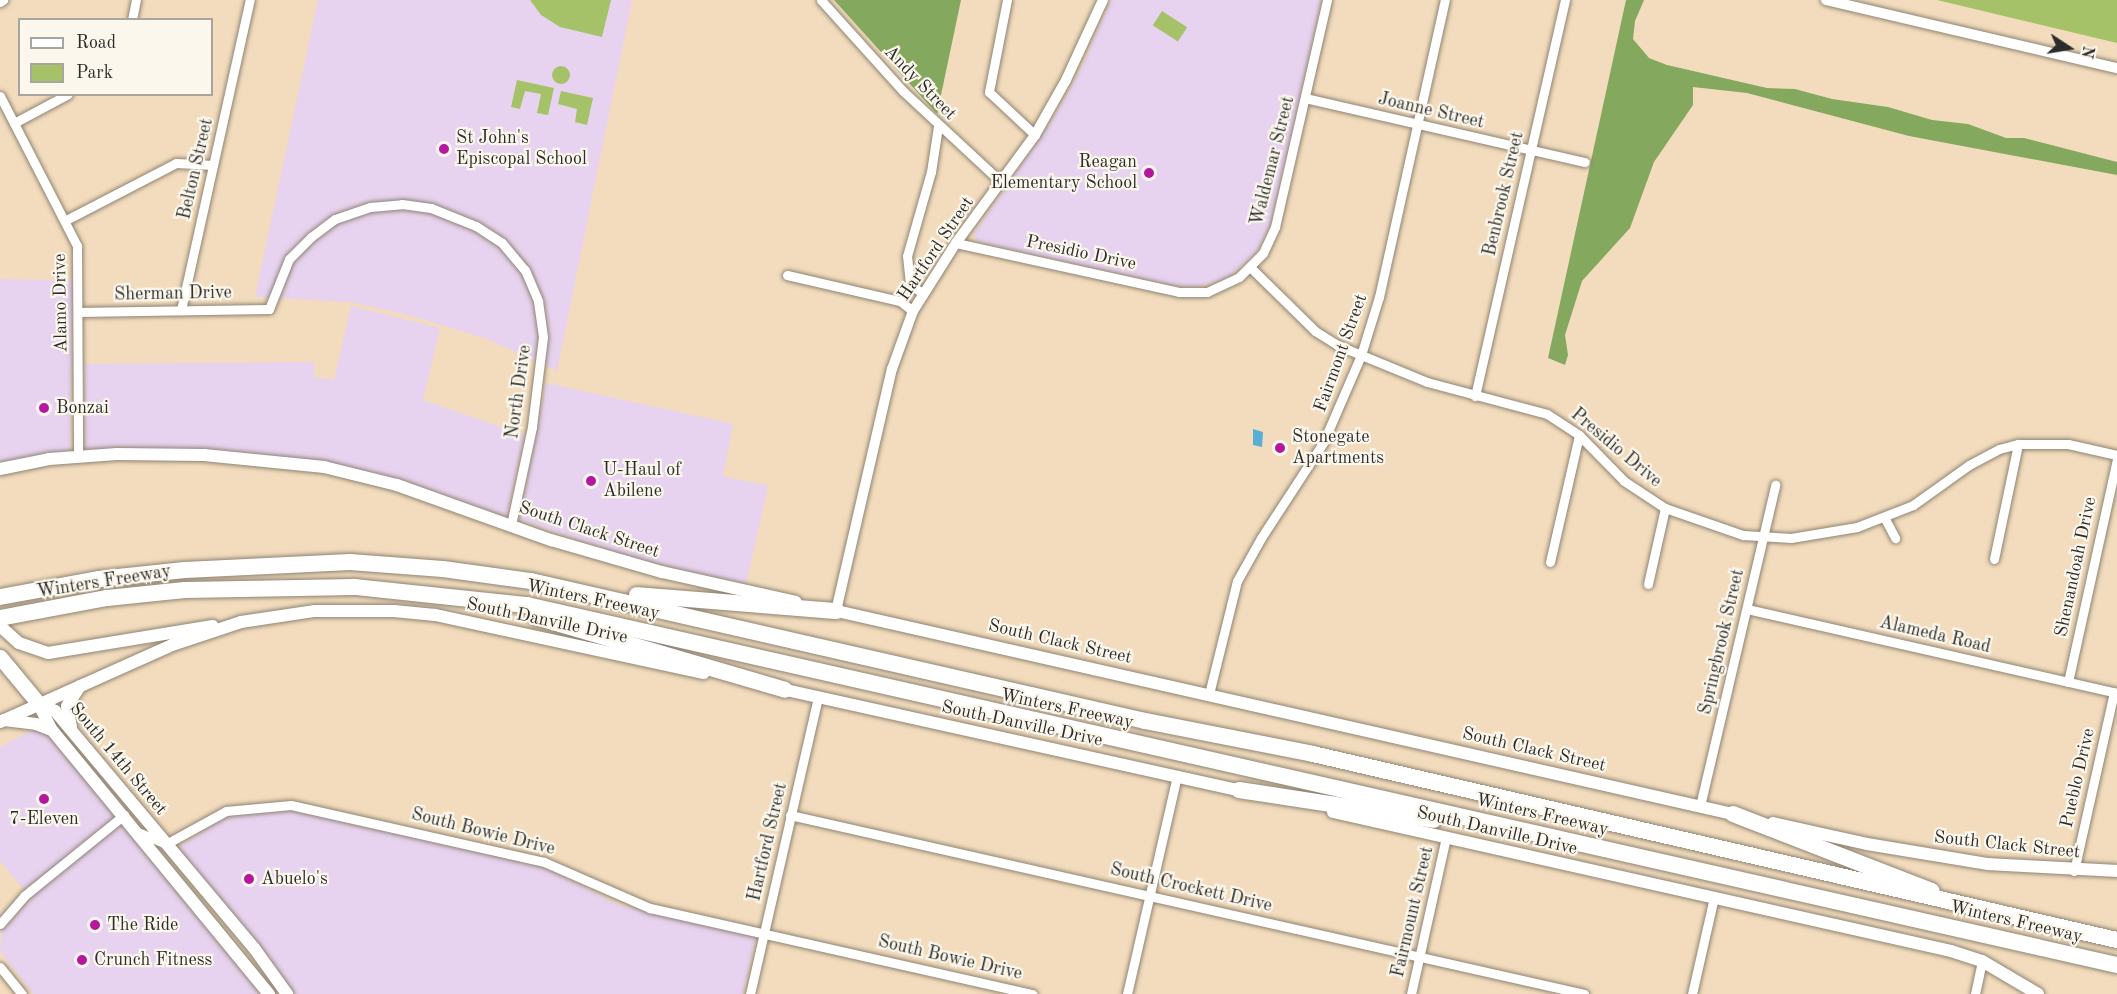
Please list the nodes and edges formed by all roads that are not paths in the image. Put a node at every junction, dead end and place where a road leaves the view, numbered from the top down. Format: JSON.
{"nodes":[{"id":1,"x":136,"y":0,"type":"edge"},
{"id":2,"x":250,"y":0,"type":"edge"},
{"id":3,"x":821,"y":0,"type":"edge"},
{"id":4,"x":1007,"y":0,"type":"edge"},
{"id":5,"x":1103,"y":0,"type":"edge"},
{"id":6,"x":1327,"y":0,"type":"edge"},
{"id":7,"x":1445,"y":0,"type":"edge"},
{"id":8,"x":1565,"y":0,"type":"edge"},
{"id":9,"x":1826,"y":0,"type":"edge"},
{"id":10,"x":132,"y":18,"type":"edge"},
{"id":11,"x":2117,"y":68,"type":"edge"},
{"id":12,"x":0,"y":96,"type":"edge"},
{"id":13,"x":64,"y":96,"type":"edge"},
{"id":14,"x":1305,"y":98,"type":"junction"},
{"id":15,"x":14,"y":123,"type":"junction"},
{"id":16,"x":1418,"y":124,"type":"junction"},
{"id":17,"x":938,"y":126,"type":"junction"},
{"id":18,"x":1035,"y":135,"type":"junction"},
{"id":19,"x":1531,"y":151,"type":"junction"},
{"id":20,"x":1585,"y":162,"type":"dead end"},
{"id":21,"x":213,"y":165,"type":"junction"},
{"id":22,"x":1002,"y":183,"type":"junction"},
{"id":23,"x":66,"y":220,"type":"junction"},
{"id":24,"x":956,"y":243,"type":"junction"},
{"id":25,"x":1251,"y":268,"type":"junction"},
{"id":26,"x":787,"y":275,"type":"dead end"},
{"id":27,"x":1199,"y":292,"type":"joint"},
{"id":28,"x":922,"y":293,"type":"junction"},
{"id":29,"x":269,"y":309,"type":"joint"},
{"id":30,"x":181,"y":310,"type":"junction"},
{"id":31,"x":913,"y":311,"type":"junction"},
{"id":32,"x":78,"y":312,"type":"junction"},
{"id":33,"x":1361,"y":355,"type":"junction"},
{"id":34,"x":1475,"y":396,"type":"junction"},
{"id":35,"x":1579,"y":435,"type":"junction"},
{"id":36,"x":2018,"y":444,"type":"junction"},
{"id":37,"x":78,"y":455,"type":"junction"},
{"id":38,"x":2117,"y":455,"type":"edge"},
{"id":39,"x":2117,"y":460,"type":"edge"},
{"id":40,"x":19,"y":464,"type":"junction"},
{"id":41,"x":0,"y":469,"type":"edge"},
{"id":42,"x":0,"y":474,"type":"edge"},
{"id":43,"x":1775,"y":485,"type":"dead end"},
{"id":44,"x":1665,"y":508,"type":"junction"},
{"id":45,"x":1884,"y":517,"type":"junction"},
{"id":46,"x":511,"y":525,"type":"junction"},
{"id":47,"x":1763,"y":538,"type":"junction"},
{"id":48,"x":1894,"y":538,"type":"dead end"},
{"id":49,"x":1994,"y":559,"type":"dead end"},
{"id":50,"x":1550,"y":561,"type":"dead end"},
{"id":51,"x":515,"y":579,"type":"junction"},
{"id":52,"x":1648,"y":584,"type":"dead end"},
{"id":53,"x":4,"y":596,"type":"edge"},
{"id":54,"x":465,"y":597,"type":"junction"},
{"id":55,"x":1747,"y":609,"type":"junction"},
{"id":56,"x":836,"y":611,"type":"junction"},
{"id":57,"x":0,"y":618,"type":"edge"},
{"id":58,"x":241,"y":622,"type":"junction"},
{"id":59,"x":0,"y":626,"type":"edge"},
{"id":60,"x":0,"y":657,"type":"edge"},
{"id":61,"x":2068,"y":682,"type":"junction"},
{"id":62,"x":81,"y":685,"type":"junction"},
{"id":63,"x":785,"y":690,"type":"junction"},
{"id":64,"x":2115,"y":692,"type":"edge"},
{"id":65,"x":1209,"y":694,"type":"junction"},
{"id":66,"x":818,"y":696,"type":"junction"},
{"id":67,"x":38,"y":703,"type":"junction"},
{"id":68,"x":2,"y":721,"type":"edge"},
{"id":69,"x":52,"y":730,"type":"junction"},
{"id":70,"x":72,"y":731,"type":"junction"},
{"id":71,"x":1177,"y":776,"type":"junction"},
{"id":72,"x":1239,"y":790,"type":"junction"},
{"id":73,"x":1700,"y":806,"type":"junction"},
{"id":74,"x":1733,"y":814,"type":"junction"},
{"id":75,"x":123,"y":815,"type":"junction"},
{"id":76,"x":790,"y":815,"type":"junction"},
{"id":77,"x":138,"y":832,"type":"junction"},
{"id":78,"x":1446,"y":838,"type":"junction"},
{"id":79,"x":1570,"y":841,"type":"junction"},
{"id":80,"x":166,"y":844,"type":"junction"},
{"id":81,"x":2074,"y":871,"type":"junction"},
{"id":82,"x":2117,"y":871,"type":"edge"},
{"id":83,"x":1149,"y":896,"type":"junction"},
{"id":84,"x":1714,"y":897,"type":"junction"},
{"id":85,"x":2019,"y":917,"type":"junction"},
{"id":86,"x":0,"y":924,"type":"edge"},
{"id":87,"x":764,"y":933,"type":"junction"},
{"id":88,"x":2117,"y":940,"type":"edge"},
{"id":89,"x":1420,"y":957,"type":"junction"},
{"id":90,"x":1982,"y":961,"type":"junction"},
{"id":91,"x":2117,"y":965,"type":"edge"},
{"id":92,"x":0,"y":967,"type":"edge"},
{"id":93,"x":22,"y":994,"type":"edge"},
{"id":94,"x":269,"y":994,"type":"edge"},
{"id":95,"x":286,"y":994,"type":"edge"},
{"id":96,"x":750,"y":994,"type":"edge"},
{"id":97,"x":1032,"y":994,"type":"edge"},
{"id":98,"x":1127,"y":994,"type":"edge"},
{"id":99,"x":1411,"y":994,"type":"edge"},
{"id":100,"x":1584,"y":994,"type":"edge"},
{"id":101,"x":1692,"y":994,"type":"edge"},
{"id":102,"x":1975,"y":994,"type":"edge"},
{"id":103,"x":2038,"y":994,"type":"edge"}],
"edges":[{"from":1,"to":10,"type":"street"},
{"from":2,"to":21,"type":"street","name":"Belton Street"},
{"from":3,"to":17,"type":"street","name":"Andy Street"},
{"from":4,"to":18,"type":"street"},
{"from":5,"to":18,"type":"street","name":"Hartford Street"},
{"from":6,"to":14,"type":"street","name":"Waldemar Street"},
{"from":7,"to":16,"type":"street","name":"Fairmont Street"},
{"from":8,"to":19,"type":"street","name":"Benbrook Street"},
{"from":9,"to":11,"type":"street"},
{"from":12,"to":15,"type":"street","name":"Alamo Drive"},
{"from":13,"to":15,"type":"street"},
{"from":14,"to":16,"type":"street","name":"Joanne Street"},
{"from":14,"to":25,"type":"street","name":"Waldemar Street"},
{"from":15,"to":23,"type":"street","name":"Alamo Drive"},
{"from":16,"to":19,"type":"street","name":"Joanne Street"},
{"from":16,"to":33,"type":"street","name":"Fairmont Street"},
{"from":17,"to":22,"type":"street","name":"Andy Street"},
{"from":17,"to":28,"type":"street"},
{"from":18,"to":22,"type":"street","name":"Hartford Street"},
{"from":19,"to":20,"type":"street","name":"Joanne Street"},
{"from":19,"to":34,"type":"street","name":"Benbrook Street"},
{"from":21,"to":23,"type":"street"},
{"from":21,"to":30,"type":"street","name":"Belton Street"},
{"from":22,"to":24,"type":"street","name":"Hartford Street"},
{"from":23,"to":32,"type":"street","name":"Alamo Drive"},
{"from":24,"to":27,"type":"street","name":"Presidio Drive"},
{"from":24,"to":28,"type":"street","name":"Hartford Street"},
{"from":25,"to":27,"type":"street","name":"Waldemar Street"},
{"from":25,"to":33,"type":"street","name":"Presidio Drive"},
{"from":26,"to":31,"type":"street"},
{"from":28,"to":31,"type":"street","name":"Hartford Street"},
{"from":29,"to":30,"type":"street","name":"Sherman Drive"},
{"from":29,"to":46,"type":"street","name":"North Drive"},
{"from":30,"to":32,"type":"street","name":"Sherman Drive"},
{"from":31,"to":56,"type":"street","name":"Hartford Street"},
{"from":32,"to":37,"type":"street","name":"Alamo Drive"},
{"from":33,"to":34,"type":"street","name":"Presidio Drive"},
{"from":33,"to":65,"type":"street","name":"Fairmont Street"},
{"from":34,"to":35,"type":"street","name":"Presidio Drive"},
{"from":35,"to":44,"type":"street","name":"Presidio Drive"},
{"from":35,"to":50,"type":"street"},
{"from":36,"to":38,"type":"street","name":"Presidio Drive"},
{"from":36,"to":45,"type":"street","name":"Presidio Drive"},
{"from":36,"to":49,"type":"street"},
{"from":37,"to":40,"type":"main road","name":"South Clack Street"},
{"from":37,"to":46,"type":"main road","name":"South Clack Street"},
{"from":39,"to":61,"type":"street","name":"Shenandoah Drive"},
{"from":40,"to":41,"type":"main road","name":"South Clack Street"},
{"from":40,"to":42,"type":"main road"},
{"from":43,"to":47,"type":"street","name":"Springbrook Street"},
{"from":44,"to":47,"type":"street","name":"Presidio Drive"},
{"from":44,"to":52,"type":"street"},
{"from":45,"to":47,"type":"street","name":"Presidio Drive"},
{"from":45,"to":48,"type":"street"},
{"from":46,"to":56,"type":"main road","name":"South Clack Street"},
{"from":47,"to":55,"type":"street","name":"Springbrook Street"},
{"from":51,"to":53,"type":"highway","name":"Winters Freeway"},
{"from":51,"to":56,"type":"highway"},
{"from":51,"to":85,"type":"highway","name":"Winters Freeway"},
{"from":54,"to":57,"type":"highway","name":"Winters Freeway"},
{"from":54,"to":63,"type":"highway"},
{"from":54,"to":79,"type":"highway","name":"Winters Freeway"},
{"from":55,"to":61,"type":"street","name":"Alameda Road"},
{"from":55,"to":73,"type":"street","name":"Springbrook Street"},
{"from":56,"to":65,"type":"main road","name":"South Clack Street"},
{"from":58,"to":59,"type":"main road"},
{"from":58,"to":62,"type":"main road","name":"South Danville Drive"},
{"from":58,"to":63,"type":"main road","name":"South Danville Drive"},
{"from":60,"to":67,"type":"highway"},
{"from":61,"to":64,"type":"street","name":"Alameda Road"},
{"from":62,"to":67,"type":"main road","name":"South Danville Drive"},
{"from":62,"to":70,"type":"main road"},
{"from":63,"to":66,"type":"main road","name":"South Danville Drive"},
{"from":64,"to":81,"type":"street","name":"Pueblo Drive"},
{"from":65,"to":73,"type":"main road","name":"South Clack Street"},
{"from":66,"to":71,"type":"main road","name":"South Danville Drive"},
{"from":66,"to":76,"type":"street","name":"Hartford Street"},
{"from":67,"to":68,"type":"main road","name":"South Danville Drive"},
{"from":67,"to":69,"type":"main road","name":"South 14th Street"},
{"from":67,"to":70,"type":"main road","name":"South 14th Street"},
{"from":68,"to":69,"type":"main road"},
{"from":69,"to":75,"type":"main road","name":"South 14th Street"},
{"from":70,"to":80,"type":"main road","name":"South 14th Street"},
{"from":71,"to":72,"type":"main road","name":"South Danville Drive"},
{"from":71,"to":83,"type":"street"},
{"from":72,"to":78,"type":"main road","name":"South Danville Drive"},
{"from":72,"to":79,"type":"highway"},
{"from":73,"to":74,"type":"main road","name":"South Clack Street"},
{"from":74,"to":81,"type":"main road","name":"South Clack Street"},
{"from":74,"to":85,"type":"highway"},
{"from":75,"to":77,"type":"main road","name":"South 14th Street"},
{"from":75,"to":86,"type":"street"},
{"from":76,"to":83,"type":"street","name":"South Crockett Drive"},
{"from":76,"to":87,"type":"street","name":"Hartford Street"},
{"from":77,"to":80,"type":"street"},
{"from":77,"to":94,"type":"main road","name":"South 14th Street"},
{"from":78,"to":84,"type":"main road","name":"South Danville Drive"},
{"from":78,"to":89,"type":"street","name":"Fairmount Street"},
{"from":79,"to":91,"type":"highway","name":"Winters Freeway"},
{"from":80,"to":87,"type":"street","name":"South Bowie Drive"},
{"from":80,"to":95,"type":"main road","name":"South 14th Street"},
{"from":81,"to":82,"type":"main road","name":"South Clack Street"},
{"from":83,"to":89,"type":"street","name":"South Crockett Drive"},
{"from":83,"to":98,"type":"street"},
{"from":84,"to":90,"type":"main road","name":"South Danville Drive"},
{"from":84,"to":101,"type":"street"},
{"from":85,"to":88,"type":"highway","name":"Winters Freeway"},
{"from":87,"to":96,"type":"street","name":"Hartford Street"},
{"from":87,"to":97,"type":"street","name":"South Bowie Drive"},
{"from":89,"to":99,"type":"street","name":"Fairmount Street"},
{"from":89,"to":100,"type":"street","name":"South Crockett Drive"},
{"from":90,"to":102,"type":"street"},
{"from":90,"to":103,"type":"main road","name":"South Danville Drive"},
{"from":92,"to":93,"type":"street"}]}
